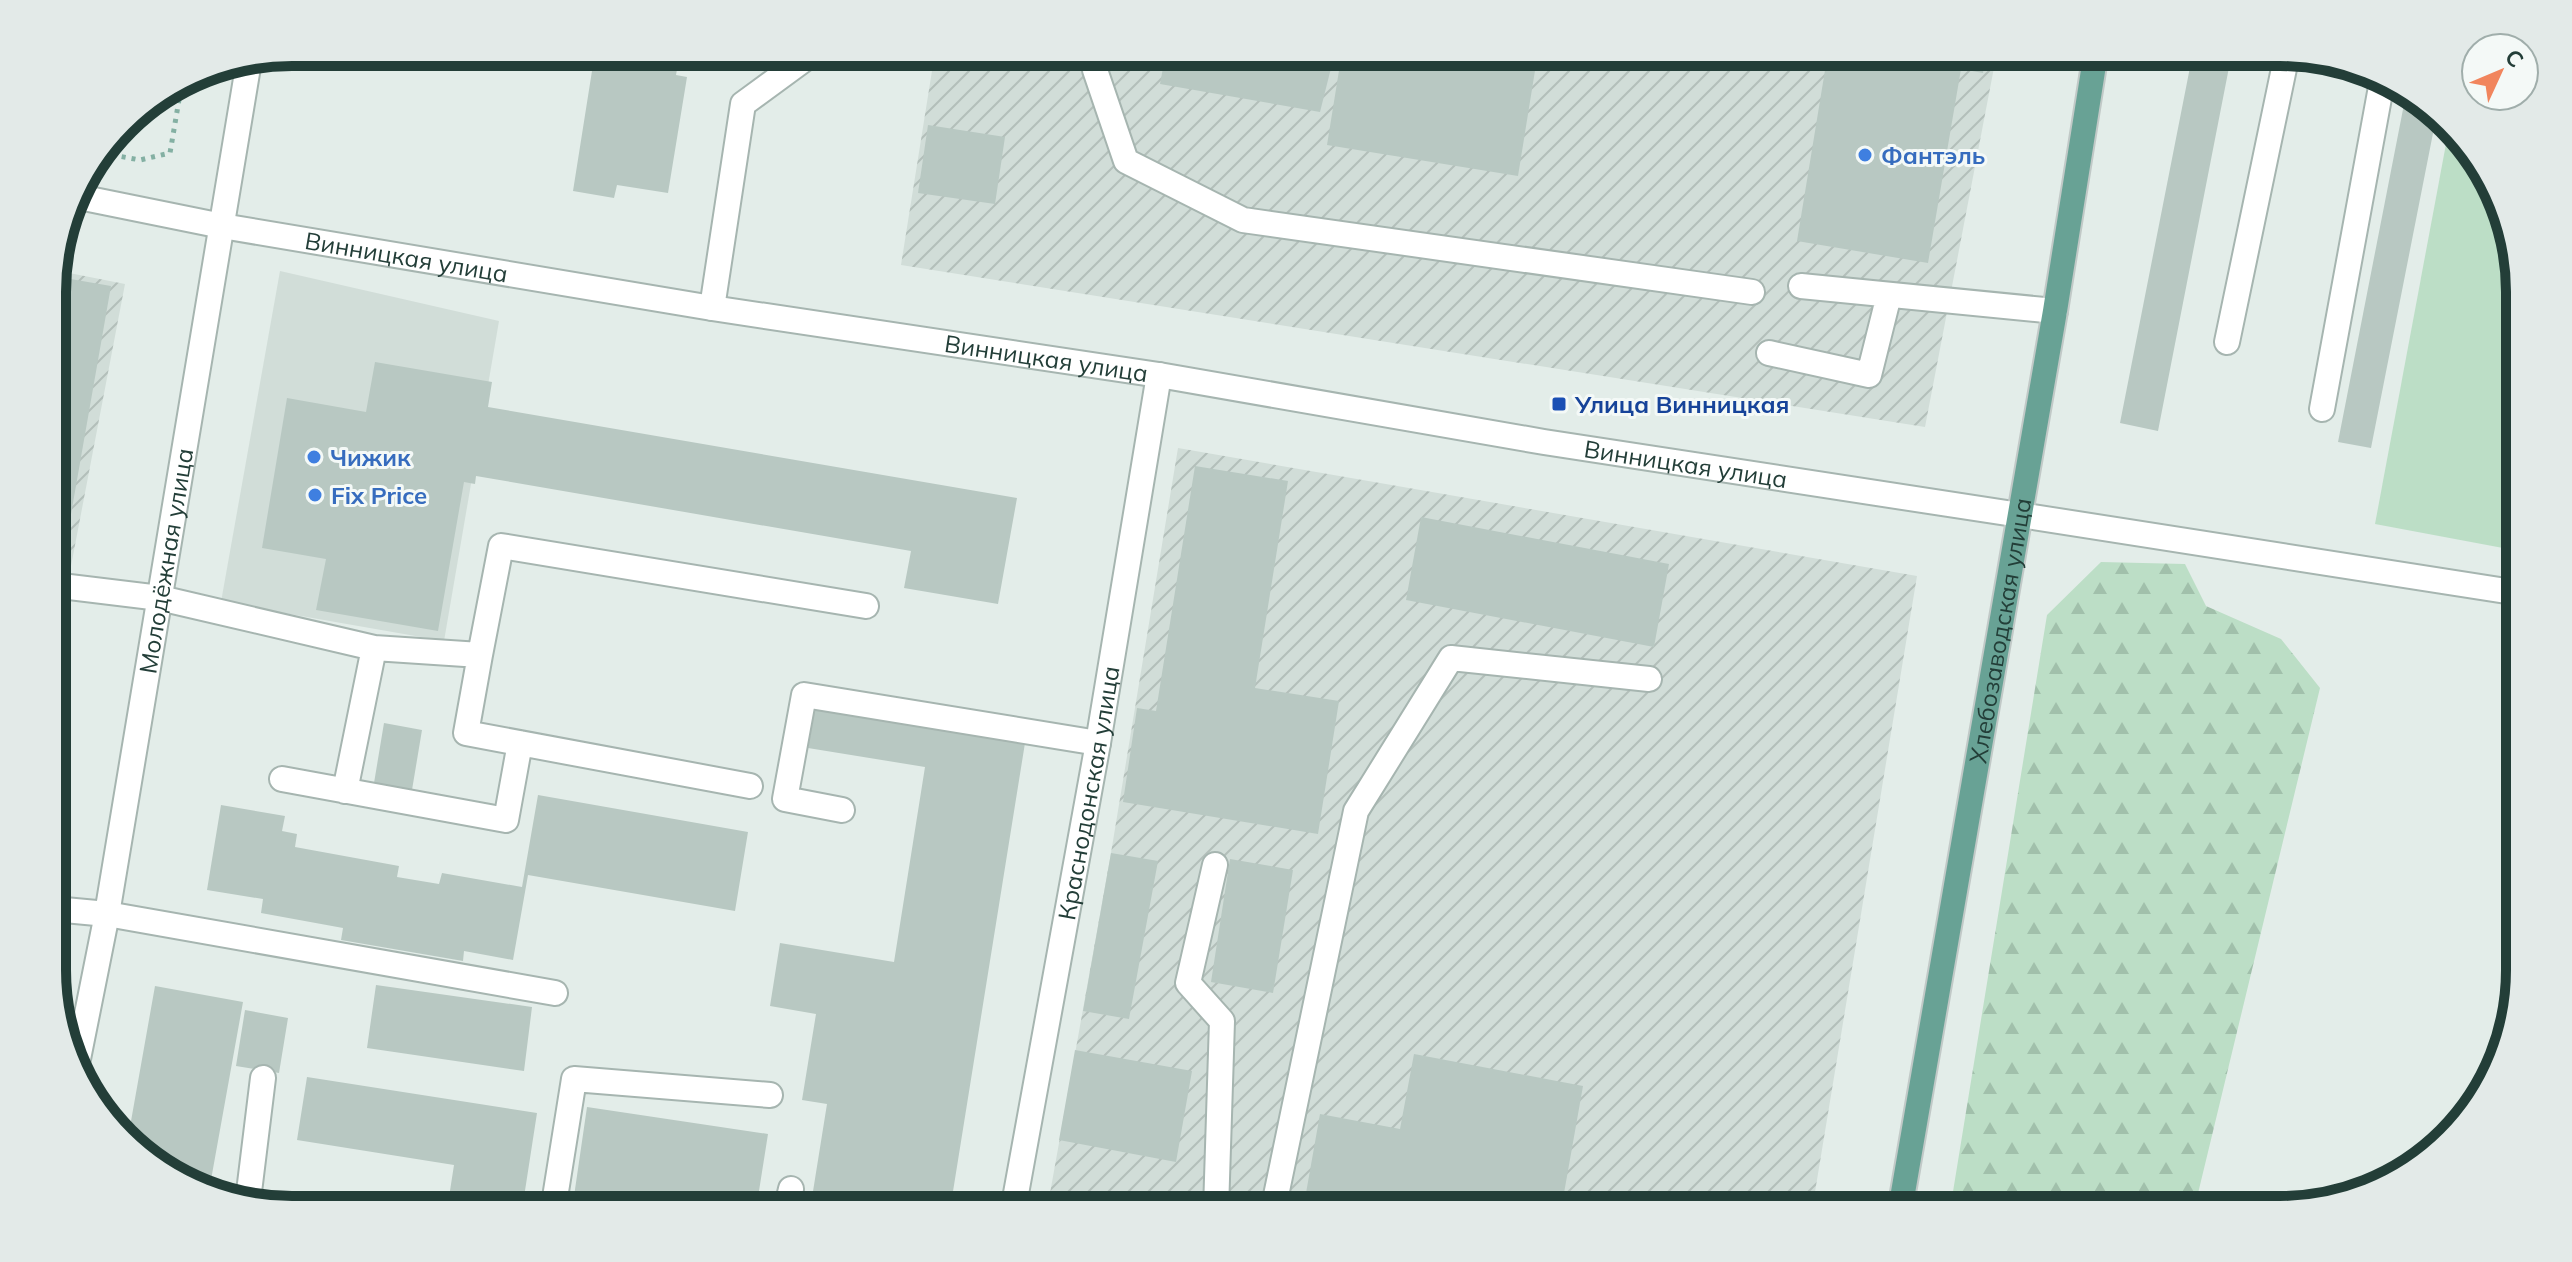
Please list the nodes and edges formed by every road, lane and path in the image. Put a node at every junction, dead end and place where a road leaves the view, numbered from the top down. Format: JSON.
{"nodes":[{"id":1,"x":795,"y":66,"type":"edge"},
{"id":2,"x":1096,"y":66,"type":"edge"},
{"id":3,"x":2094,"y":66,"type":"edge"},
{"id":4,"x":2284,"y":66,"type":"edge"},
{"id":5,"x":248,"y":70,"type":"edge"},
{"id":6,"x":2381,"y":89,"type":"edge"},
{"id":7,"x":180,"y":96,"type":"edge"},
{"id":8,"x":113,"y":155,"type":"edge"},
{"id":9,"x":87,"y":199,"type":"edge"},
{"id":10,"x":222,"y":226,"type":"junction"},
{"id":11,"x":1801,"y":286,"type":"dead end"},
{"id":12,"x":1752,"y":292,"type":"dead end"},
{"id":13,"x":1889,"y":295,"type":"junction"},
{"id":14,"x":712,"y":308,"type":"junction"},
{"id":15,"x":2055,"y":311,"type":"junction"},
{"id":16,"x":2227,"y":342,"type":"dead end"},
{"id":17,"x":1769,"y":353,"type":"dead end"},
{"id":18,"x":1159,"y":375,"type":"junction"},
{"id":19,"x":2322,"y":409,"type":"dead end"},
{"id":20,"x":2020,"y":515,"type":"junction"},
{"id":21,"x":66,"y":587,"type":"edge"},
{"id":22,"x":2506,"y":591,"type":"edge"},
{"id":23,"x":160,"y":598,"type":"junction"},
{"id":24,"x":866,"y":606,"type":"dead end"},
{"id":25,"x":374,"y":648,"type":"junction"},
{"id":26,"x":480,"y":655,"type":"junction"},
{"id":27,"x":1649,"y":679,"type":"dead end"},
{"id":28,"x":520,"y":743,"type":"junction"},
{"id":29,"x":1098,"y":743,"type":"junction"},
{"id":30,"x":282,"y":779,"type":"dead end"},
{"id":31,"x":750,"y":786,"type":"dead end"},
{"id":32,"x":345,"y":791,"type":"junction"},
{"id":33,"x":842,"y":810,"type":"dead end"},
{"id":34,"x":1215,"y":865,"type":"dead end"},
{"id":35,"x":66,"y":910,"type":"edge"},
{"id":36,"x":107,"y":914,"type":"junction"},
{"id":37,"x":555,"y":993,"type":"dead end"},
{"id":38,"x":80,"y":1048,"type":"edge"},
{"id":39,"x":263,"y":1078,"type":"dead end"},
{"id":40,"x":770,"y":1095,"type":"dead end"},
{"id":41,"x":249,"y":1191,"type":"edge"},
{"id":42,"x":555,"y":1196,"type":"edge"},
{"id":43,"x":1016,"y":1196,"type":"edge"},
{"id":44,"x":1216,"y":1196,"type":"edge"},
{"id":45,"x":1276,"y":1196,"type":"edge"},
{"id":46,"x":1902,"y":1196,"type":"edge"}],
"edges":[{"from":1,"to":14,"type":"street"},
{"from":2,"to":12,"type":"street"},
{"from":3,"to":15,"type":"main road","name":"Хлебозаводская улица"},
{"from":4,"to":16,"type":"street"},
{"from":5,"to":10,"type":"street","name":"Молодёжная улица"},
{"from":6,"to":19,"type":"street"},
{"from":7,"to":8,"type":"path"},
{"from":9,"to":10,"type":"street","name":"Винницкая улица"},
{"from":10,"to":14,"type":"street","name":"Винницкая улица"},
{"from":10,"to":23,"type":"street","name":"Молодёжная улица"},
{"from":11,"to":13,"type":"street"},
{"from":13,"to":15,"type":"street"},
{"from":13,"to":17,"type":"street"},
{"from":14,"to":18,"type":"street","name":"Винницкая улица"},
{"from":15,"to":20,"type":"main road","name":"Хлебозаводская улица"},
{"from":18,"to":20,"type":"street","name":"Винницкая улица"},
{"from":18,"to":29,"type":"street","name":"Краснодонская улица"},
{"from":20,"to":22,"type":"street","name":"Винницкая улица"},
{"from":20,"to":46,"type":"main road","name":"Хлебозаводская улица"},
{"from":21,"to":23,"type":"street"},
{"from":23,"to":25,"type":"street"},
{"from":23,"to":36,"type":"street","name":"Молодёжная улица"},
{"from":24,"to":26,"type":"street"},
{"from":25,"to":26,"type":"street"},
{"from":25,"to":32,"type":"street"},
{"from":26,"to":28,"type":"street"},
{"from":27,"to":45,"type":"street"},
{"from":28,"to":31,"type":"street"},
{"from":28,"to":32,"type":"street"},
{"from":29,"to":33,"type":"street"},
{"from":29,"to":43,"type":"street","name":"Краснодонская улица"},
{"from":30,"to":32,"type":"street"},
{"from":34,"to":44,"type":"street"},
{"from":35,"to":36,"type":"street"},
{"from":36,"to":37,"type":"street"},
{"from":36,"to":38,"type":"street","name":"Молодёжная улица"},
{"from":39,"to":41,"type":"street"},
{"from":40,"to":42,"type":"street"}]}
